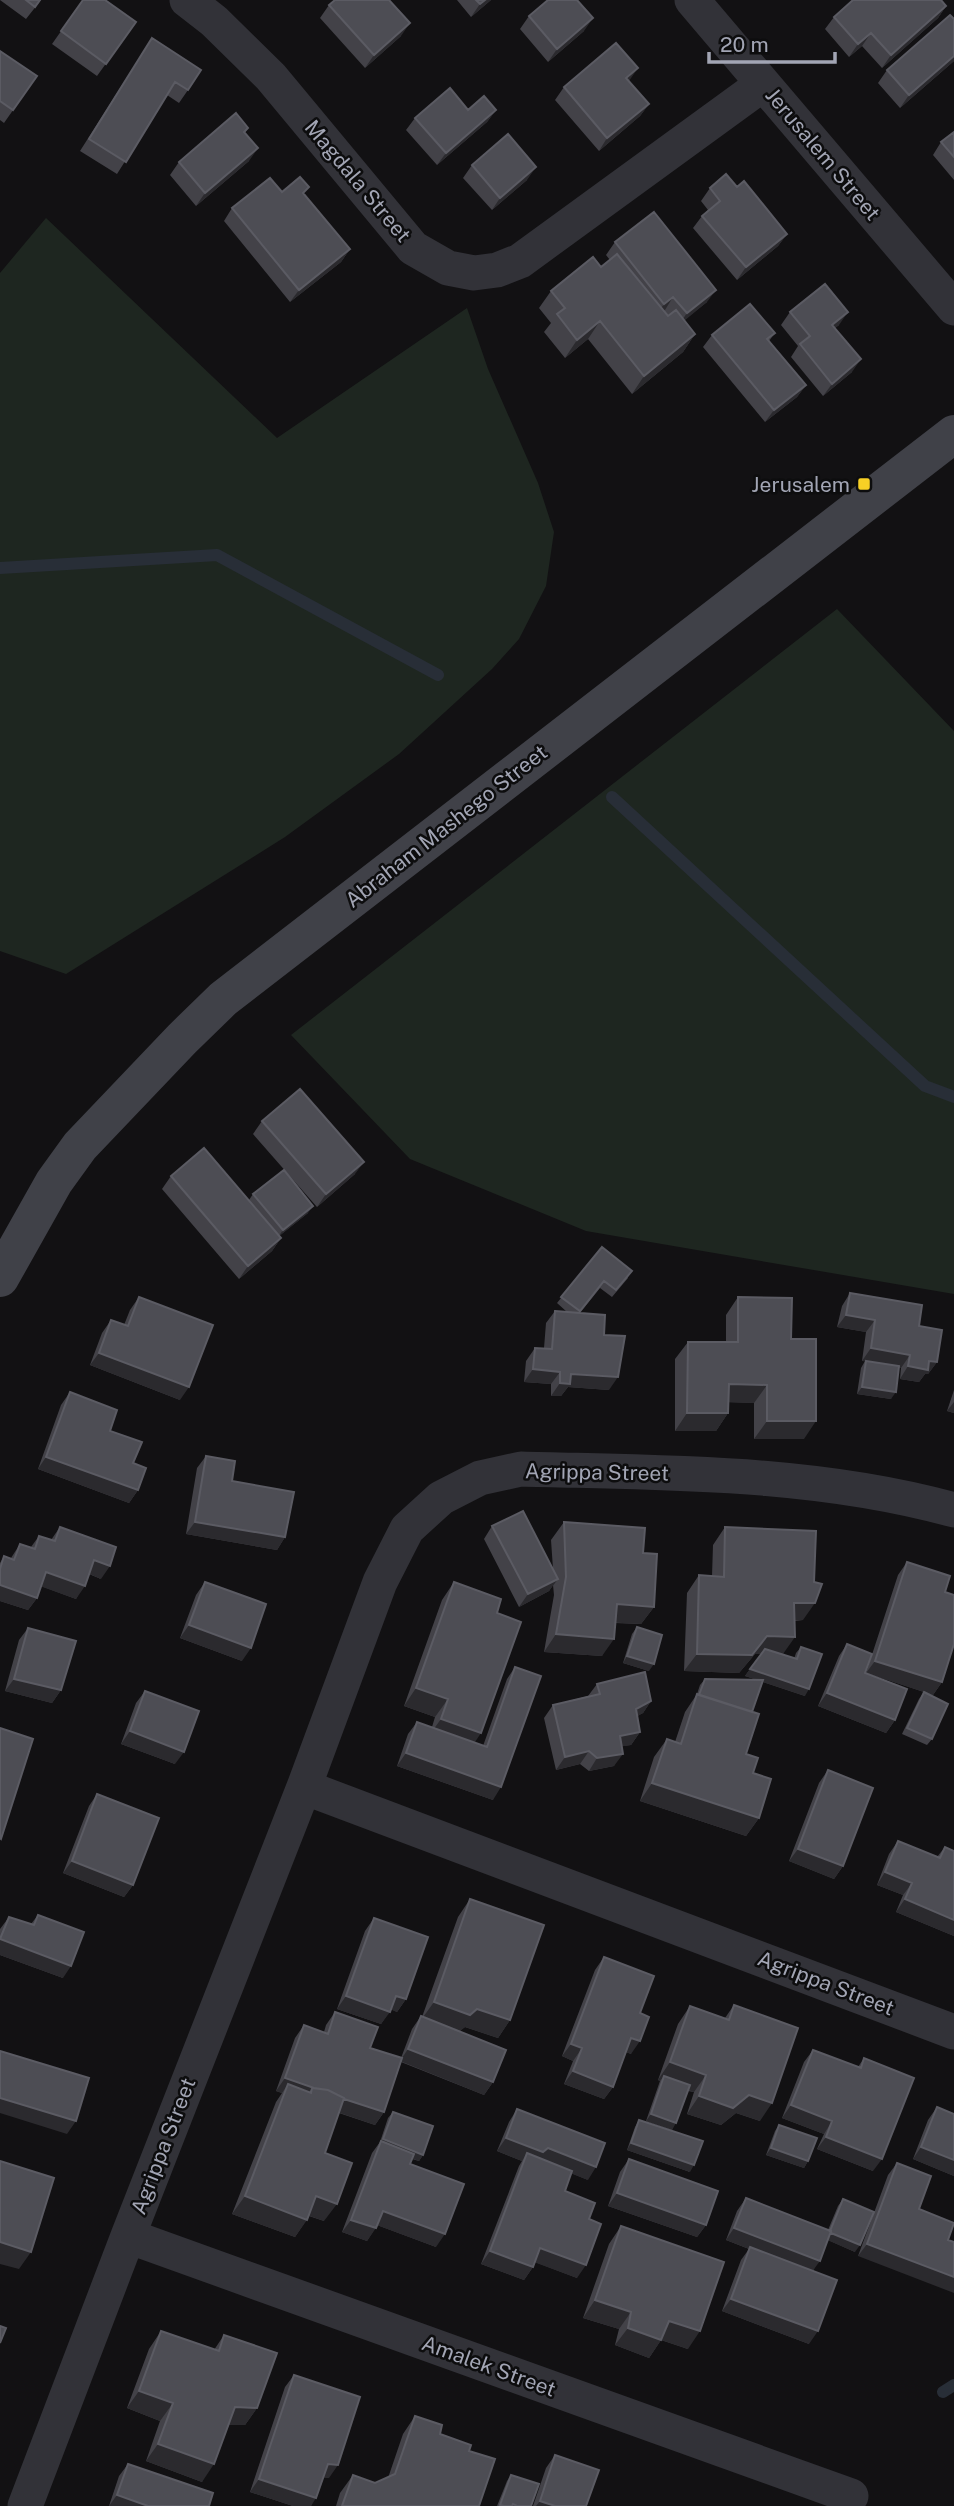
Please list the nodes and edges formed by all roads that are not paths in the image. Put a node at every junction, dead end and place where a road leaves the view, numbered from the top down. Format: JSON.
{"nodes":[{"id":1,"x":187,"y":0,"type":"edge"},
{"id":2,"x":692,"y":0,"type":"edge"},
{"id":3,"x":763,"y":84,"type":"junction"},
{"id":4,"x":954,"y":308,"type":"edge"},
{"id":5,"x":954,"y":434,"type":"edge"},
{"id":6,"x":0,"y":1278,"type":"edge"},
{"id":7,"x":954,"y":1510,"type":"edge"},
{"id":8,"x":304,"y":1787,"type":"junction"},
{"id":9,"x":954,"y":2032,"type":"edge"},
{"id":10,"x":128,"y":2236,"type":"junction"},
{"id":11,"x":851,"y":2496,"type":"dead end"},
{"id":12,"x":25,"y":2506,"type":"edge"}],
"edges":[{"from":1,"to":3,"type":"street","name":"Magdala Street"},
{"from":2,"to":3,"type":"street","name":"Jerusalem Street"},
{"from":3,"to":4,"type":"street","name":"Jerusalem Street"},
{"from":5,"to":6,"type":"main road","name":"Abraham Mashego Street"},
{"from":7,"to":8,"type":"street","name":"Agrippa Street"},
{"from":8,"to":9,"type":"street","name":"Agrippa Street"},
{"from":8,"to":10,"type":"street","name":"Agrippa Street"},
{"from":10,"to":11,"type":"street","name":"Amalek Street"},
{"from":10,"to":12,"type":"street","name":"Agrippa Street"}]}
